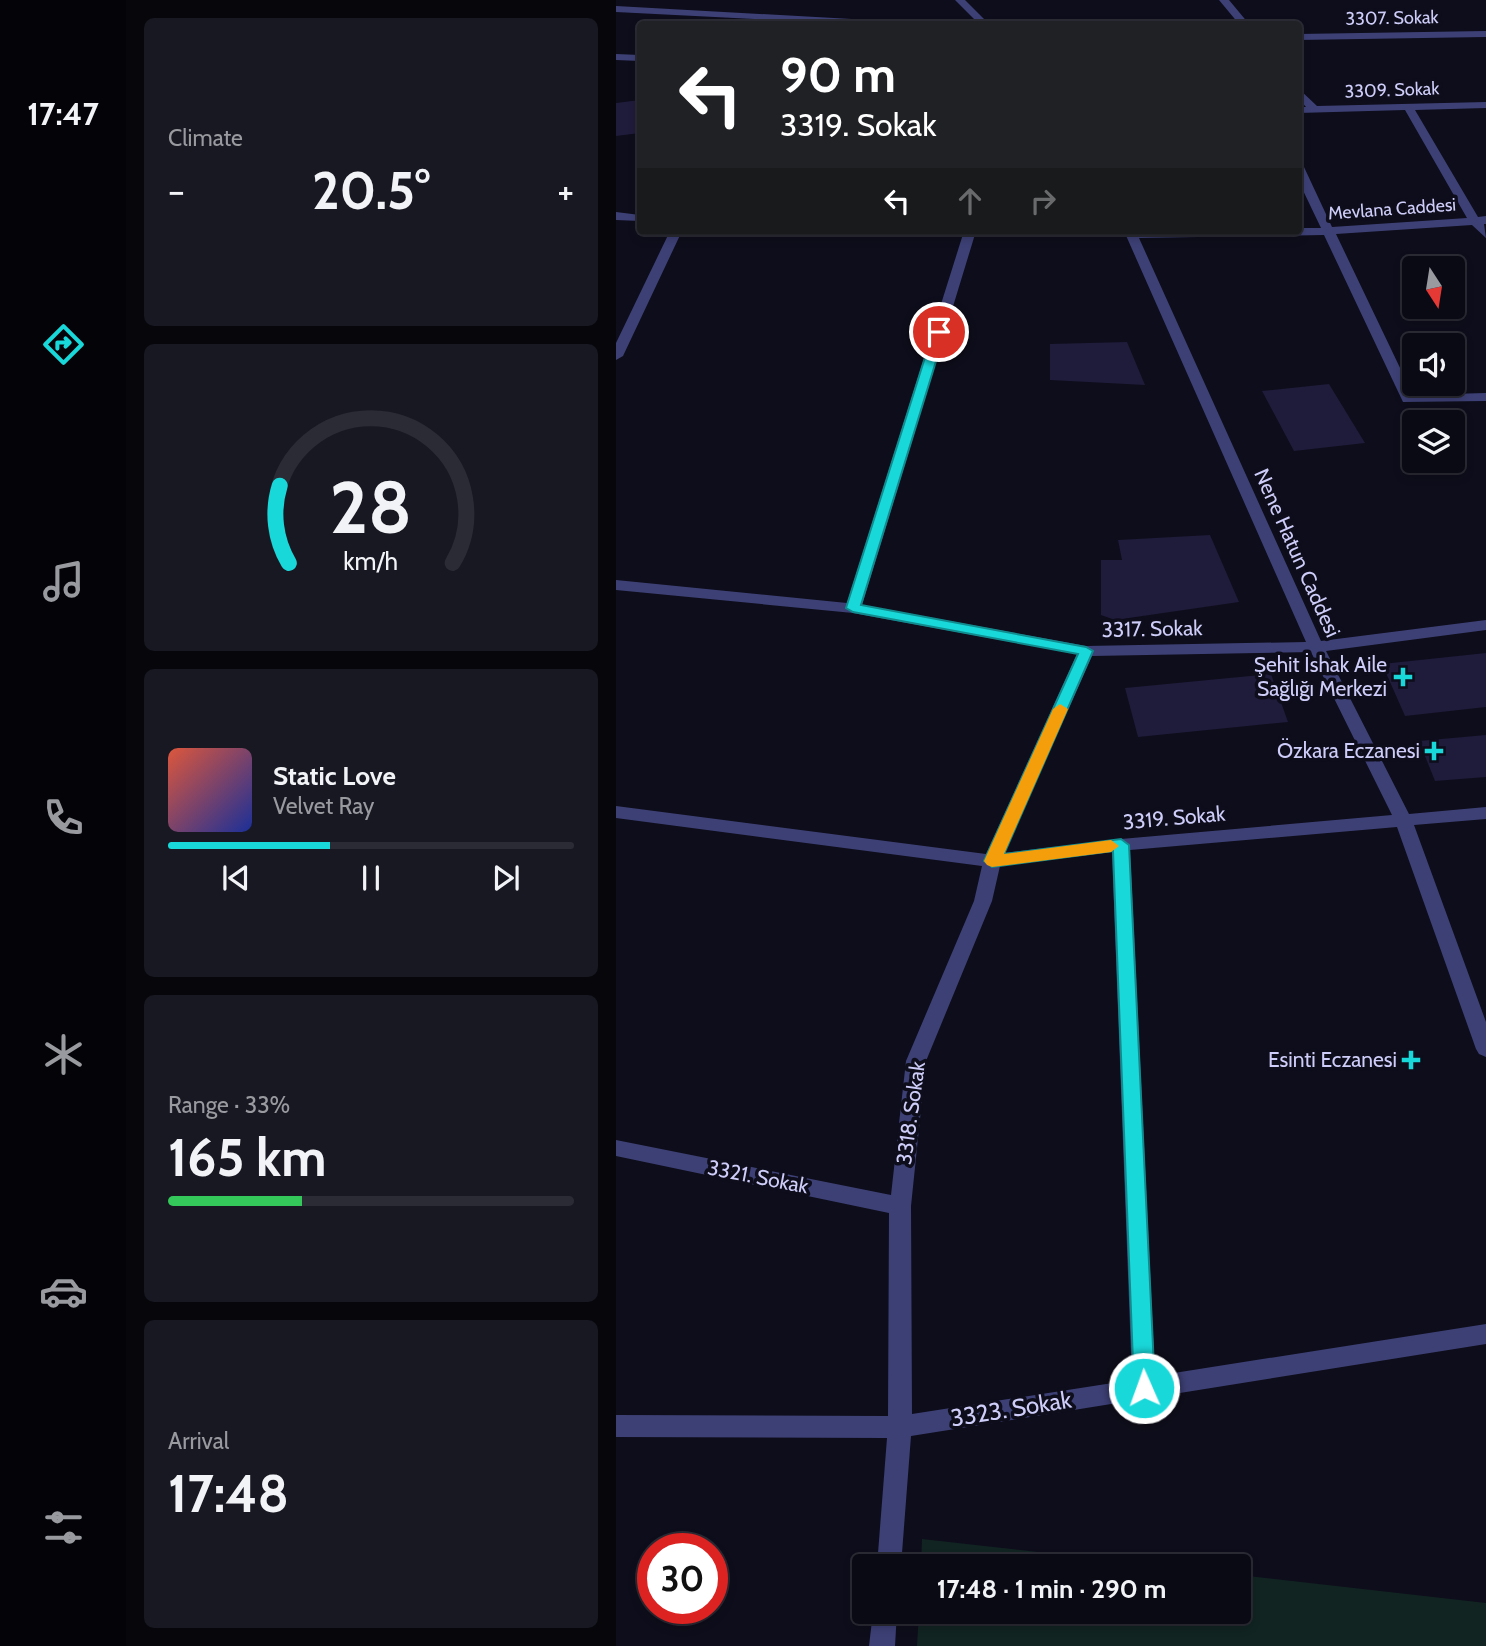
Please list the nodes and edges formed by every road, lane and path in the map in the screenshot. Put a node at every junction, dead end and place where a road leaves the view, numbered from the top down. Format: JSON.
{"nodes":[{"id":1,"x":960,"y":0,"type":"edge"},
{"id":2,"x":1224,"y":0,"type":"edge"},
{"id":3,"x":616,"y":9,"type":"edge"},
{"id":4,"x":780,"y":16,"type":"edge"},
{"id":5,"x":848,"y":21,"type":"edge"},
{"id":6,"x":981,"y":21,"type":"edge"},
{"id":7,"x":1242,"y":21,"type":"edge"},
{"id":8,"x":1486,"y":34,"type":"edge"},
{"id":9,"x":1302,"y":37,"type":"edge"},
{"id":10,"x":616,"y":57,"type":"edge"},
{"id":11,"x":637,"y":58,"type":"edge"},
{"id":12,"x":1302,"y":96,"type":"edge"},
{"id":13,"x":1486,"y":105,"type":"edge"},
{"id":14,"x":1408,"y":107,"type":"junction"},
{"id":15,"x":1302,"y":110,"type":"edge"},
{"id":16,"x":1314,"y":110,"type":"junction"},
{"id":17,"x":1302,"y":175,"type":"edge"},
{"id":18,"x":616,"y":216,"type":"edge"},
{"id":19,"x":637,"y":218,"type":"edge"},
{"id":20,"x":1480,"y":221,"type":"edge"},
{"id":21,"x":1302,"y":232,"type":"edge"},
{"id":22,"x":1330,"y":232,"type":"junction"},
{"id":23,"x":1486,"y":234,"type":"edge"},
{"id":24,"x":674,"y":235,"type":"edge"},
{"id":25,"x":969,"y":235,"type":"edge"},
{"id":26,"x":1132,"y":235,"type":"edge"},
{"id":27,"x":617,"y":351,"type":"edge"},
{"id":28,"x":1486,"y":397,"type":"edge"},
{"id":29,"x":616,"y":585,"type":"edge"},
{"id":30,"x":853,"y":608,"type":"junction"},
{"id":31,"x":1486,"y":625,"type":"edge"},
{"id":32,"x":1316,"y":647,"type":"junction"},
{"id":33,"x":1086,"y":651,"type":"junction"},
{"id":34,"x":616,"y":813,"type":"edge"},
{"id":35,"x":1486,"y":813,"type":"edge"},
{"id":36,"x":1404,"y":822,"type":"junction"},
{"id":37,"x":1121,"y":845,"type":"junction"},
{"id":38,"x":992,"y":861,"type":"junction"},
{"id":39,"x":1486,"y":1049,"type":"edge"},
{"id":40,"x":616,"y":1148,"type":"edge"},
{"id":41,"x":900,"y":1206,"type":"junction"},
{"id":42,"x":1486,"y":1334,"type":"edge"},
{"id":43,"x":1144,"y":1388,"type":"junction"},
{"id":44,"x":616,"y":1426,"type":"edge"},
{"id":45,"x":900,"y":1427,"type":"junction"},
{"id":46,"x":890,"y":1554,"type":"edge"},
{"id":47,"x":884,"y":1624,"type":"edge"},
{"id":48,"x":883,"y":1646,"type":"edge"}],
"edges":[{"from":1,"to":6,"type":"street"},
{"from":2,"to":7,"type":"street"},
{"from":3,"to":4,"type":"street"},
{"from":4,"to":5,"type":"street"},
{"from":8,"to":9,"type":"street","name":"3307. Sokak"},
{"from":10,"to":11,"type":"street"},
{"from":12,"to":16,"type":"street"},
{"from":13,"to":14,"type":"street","name":"3309. Sokak"},
{"from":14,"to":16,"type":"street","name":"3309. Sokak"},
{"from":14,"to":20,"type":"street"},
{"from":15,"to":16,"type":"street","name":"3309. Sokak"},
{"from":17,"to":22,"type":"street"},
{"from":18,"to":19,"type":"street"},
{"from":20,"to":22,"type":"street","name":"Mevlana Caddesi"},
{"from":20,"to":23,"type":"street"},
{"from":21,"to":22,"type":"street","name":"Mevlana Caddesi"},
{"from":22,"to":28,"type":"street"},
{"from":24,"to":27,"type":"street"},
{"from":25,"to":30,"type":"street"},
{"from":26,"to":32,"type":"street","name":"Nene Hatun Caddesi"},
{"from":29,"to":30,"type":"street","name":"3317. Sokak"},
{"from":30,"to":33,"type":"street","name":"3317. Sokak"},
{"from":31,"to":32,"type":"street","name":"3317. Sokak"},
{"from":32,"to":33,"type":"street","name":"3317. Sokak"},
{"from":32,"to":36,"type":"street","name":"Nene Hatun Caddesi"},
{"from":33,"to":38,"type":"street","name":"3318. Sokak"},
{"from":34,"to":38,"type":"street","name":"3319. Sokak"},
{"from":35,"to":36,"type":"street","name":"3319. Sokak"},
{"from":36,"to":37,"type":"street","name":"3319. Sokak"},
{"from":36,"to":39,"type":"street","name":"Nene Hatun Caddesi"},
{"from":37,"to":38,"type":"street","name":"3319. Sokak"},
{"from":37,"to":43,"type":"street"},
{"from":38,"to":41,"type":"street","name":"3318. Sokak"},
{"from":40,"to":41,"type":"street","name":"3321. Sokak"},
{"from":41,"to":45,"type":"street","name":"3318. Sokak"},
{"from":42,"to":43,"type":"street","name":"3323. Sokak"},
{"from":43,"to":45,"type":"street","name":"3323. Sokak"},
{"from":44,"to":45,"type":"street","name":"3323. Sokak"},
{"from":45,"to":46,"type":"street","name":"3318. Sokak"},
{"from":47,"to":48,"type":"street"}]}
